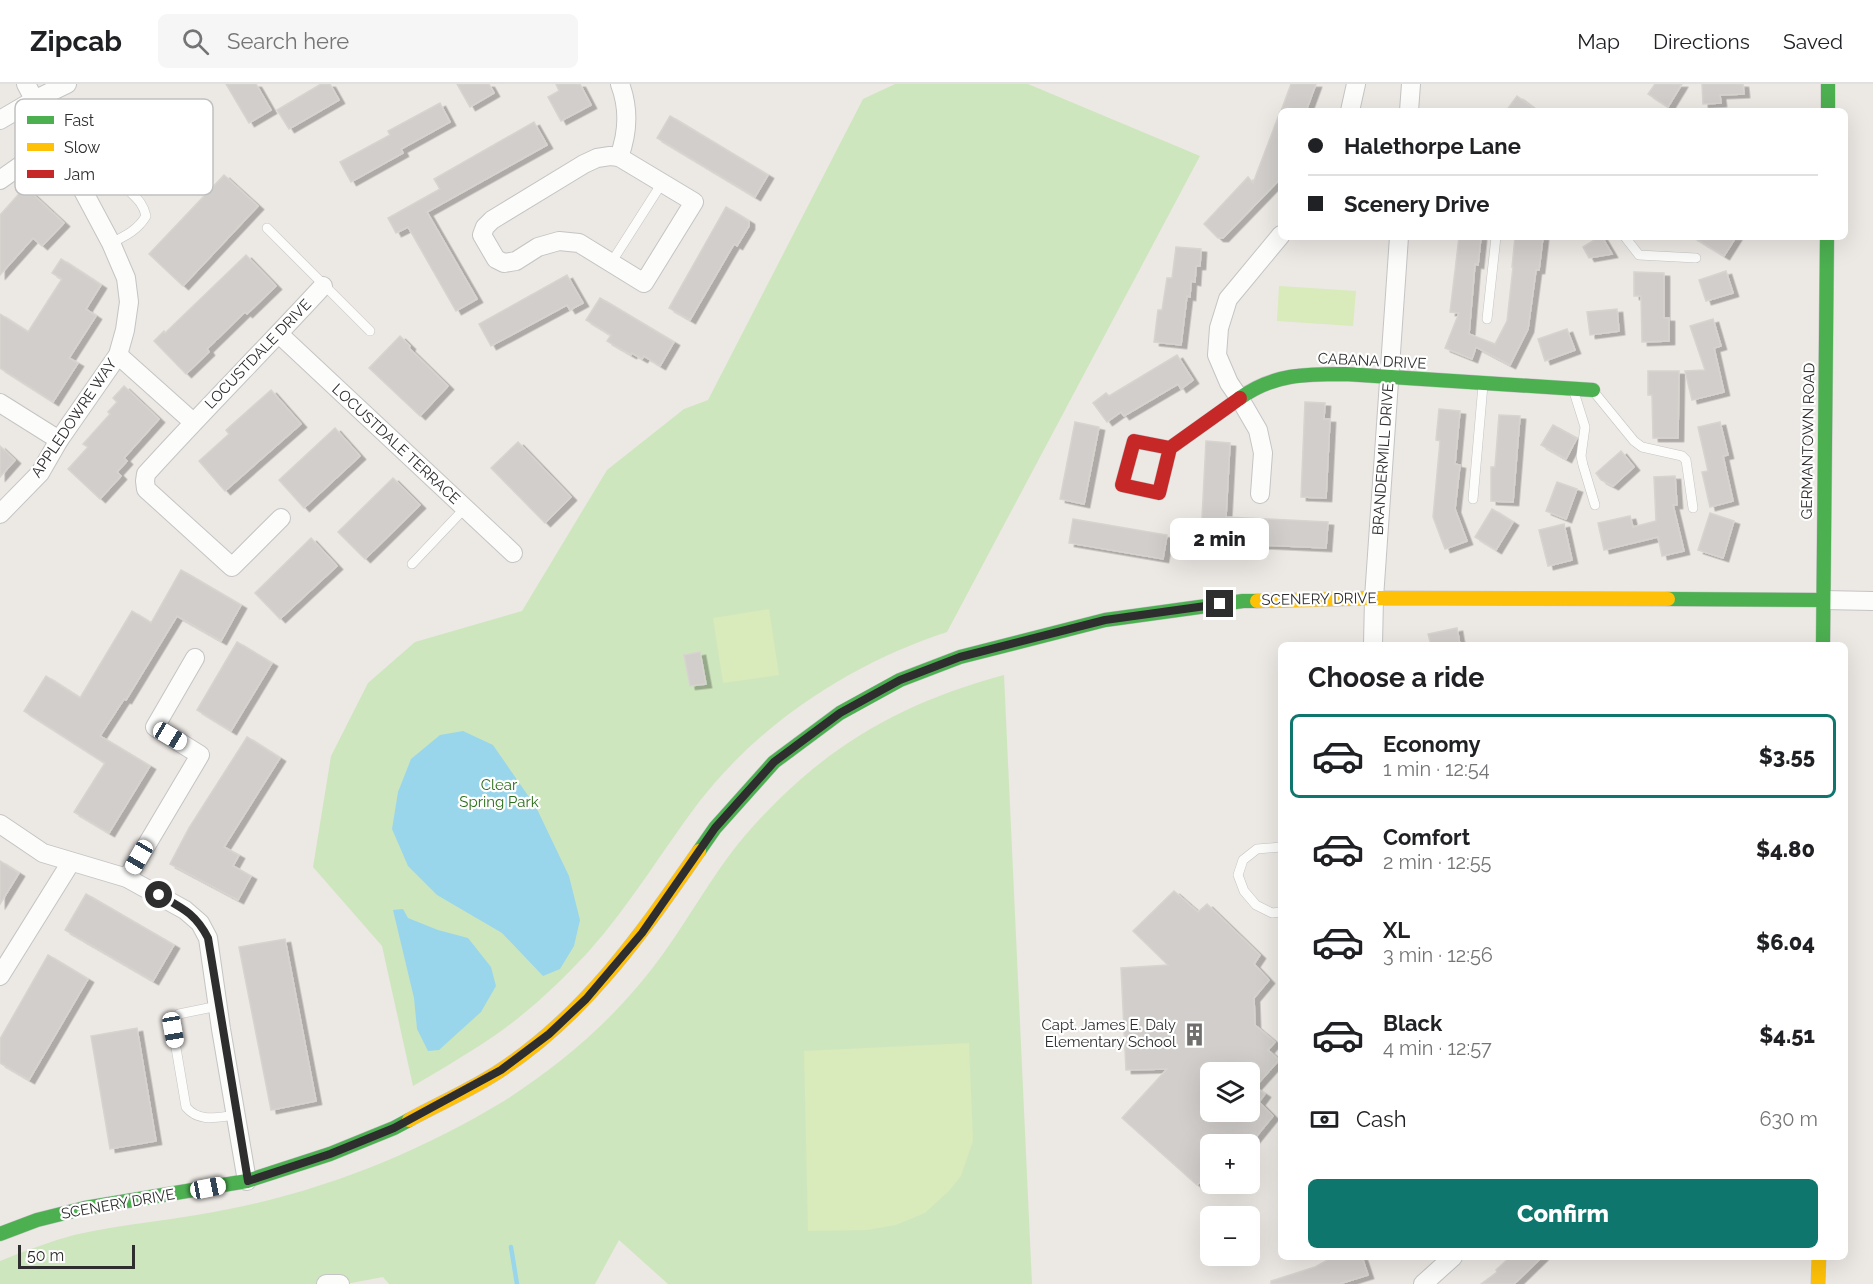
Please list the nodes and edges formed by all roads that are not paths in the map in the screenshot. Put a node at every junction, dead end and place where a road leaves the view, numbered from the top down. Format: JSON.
{"nodes":[{"id":1,"x":67,"y":84,"type":"edge"},
{"id":2,"x":620,"y":84,"type":"edge"},
{"id":3,"x":1356,"y":84,"type":"edge"},
{"id":4,"x":1411,"y":84,"type":"edge"},
{"id":5,"x":1828,"y":84,"type":"edge"},
{"id":6,"x":30,"y":92,"type":"edge"},
{"id":7,"x":15,"y":106,"type":"edge"},
{"id":8,"x":1351,"y":108,"type":"edge"},
{"id":9,"x":1409,"y":108,"type":"edge"},
{"id":10,"x":1828,"y":108,"type":"edge"},
{"id":11,"x":0,"y":120,"type":"edge"},
{"id":12,"x":619,"y":157,"type":"junction"},
{"id":13,"x":15,"y":169,"type":"edge"},
{"id":14,"x":0,"y":180,"type":"edge"},
{"id":15,"x":662,"y":183,"type":"junction"},
{"id":16,"x":85,"y":195,"type":"edge"},
{"id":17,"x":135,"y":195,"type":"edge"},
{"id":18,"x":267,"y":228,"type":"dead end"},
{"id":19,"x":1278,"y":238,"type":"edge"},
{"id":20,"x":1399,"y":240,"type":"edge"},
{"id":21,"x":1496,"y":240,"type":"edge"},
{"id":22,"x":1627,"y":240,"type":"edge"},
{"id":23,"x":1827,"y":240,"type":"edge"},
{"id":24,"x":111,"y":243,"type":"junction"},
{"id":25,"x":1696,"y":258,"type":"dead end"},
{"id":26,"x":612,"y":263,"type":"junction"},
{"id":27,"x":323,"y":286,"type":"junction"},
{"id":28,"x":1487,"y":319,"type":"dead end"},
{"id":29,"x":370,"y":331,"type":"dead end"},
{"id":30,"x":279,"y":334,"type":"junction"},
{"id":31,"x":118,"y":355,"type":"junction"},
{"id":32,"x":1389,"y":377,"type":"junction"},
{"id":33,"x":1483,"y":384,"type":"junction"},
{"id":34,"x":1573,"y":390,"type":"junction"},
{"id":35,"x":1593,"y":390,"type":"joint"},
{"id":36,"x":1240,"y":399,"type":"junction"},
{"id":37,"x":0,"y":403,"type":"edge"},
{"id":38,"x":193,"y":422,"type":"junction"},
{"id":39,"x":59,"y":440,"type":"junction"},
{"id":40,"x":1170,"y":448,"type":"dead end"},
{"id":41,"x":1260,"y":494,"type":"dead end"},
{"id":42,"x":1473,"y":499,"type":"dead end"},
{"id":43,"x":1595,"y":505,"type":"dead end"},
{"id":44,"x":465,"y":508,"type":"junction"},
{"id":45,"x":1693,"y":508,"type":"dead end"},
{"id":46,"x":0,"y":514,"type":"edge"},
{"id":47,"x":281,"y":518,"type":"dead end"},
{"id":48,"x":513,"y":553,"type":"dead end"},
{"id":49,"x":412,"y":564,"type":"dead end"},
{"id":50,"x":1374,"y":598,"type":"junction"},
{"id":51,"x":1823,"y":600,"type":"junction"},
{"id":52,"x":1873,"y":601,"type":"edge"},
{"id":53,"x":1374,"y":642,"type":"edge"},
{"id":54,"x":1823,"y":642,"type":"edge"},
{"id":55,"x":195,"y":657,"type":"dead end"},
{"id":56,"x":0,"y":824,"type":"edge"},
{"id":57,"x":1278,"y":847,"type":"edge"},
{"id":58,"x":71,"y":862,"type":"junction"},
{"id":59,"x":127,"y":878,"type":"junction"},
{"id":60,"x":1278,"y":912,"type":"edge"},
{"id":61,"x":0,"y":976,"type":"edge"},
{"id":62,"x":218,"y":1006,"type":"junction"},
{"id":63,"x":236,"y":1115,"type":"junction"},
{"id":64,"x":248,"y":1181,"type":"junction"},
{"id":65,"x":0,"y":1234,"type":"edge"},
{"id":66,"x":1450,"y":1260,"type":"edge"},
{"id":67,"x":1818,"y":1260,"type":"edge"},
{"id":68,"x":326,"y":1284,"type":"edge"},
{"id":69,"x":339,"y":1284,"type":"edge"},
{"id":70,"x":1423,"y":1284,"type":"edge"},
{"id":71,"x":1818,"y":1284,"type":"edge"}],
"edges":[{"from":1,"to":6,"type":"street"},
{"from":2,"to":12,"type":"street"},
{"from":3,"to":8,"type":"street"},
{"from":4,"to":9,"type":"street"},
{"from":5,"to":10,"type":"street"},
{"from":7,"to":11,"type":"street"},
{"from":12,"to":15,"type":"street"},
{"from":12,"to":26,"type":"street"},
{"from":13,"to":14,"type":"street"},
{"from":15,"to":26,"type":"lane"},
{"from":15,"to":26,"type":"street"},
{"from":16,"to":24,"type":"street","name":"APPLEDOWRE WAY"},
{"from":17,"to":24,"type":"lane"},
{"from":18,"to":27,"type":"lane"},
{"from":19,"to":36,"type":"street"},
{"from":20,"to":32,"type":"street","name":"BRANDERMILL DRIVE"},
{"from":21,"to":28,"type":"lane"},
{"from":22,"to":25,"type":"lane"},
{"from":23,"to":51,"type":"street","name":"GERMANTOWN ROAD"},
{"from":24,"to":31,"type":"street","name":"APPLEDOWRE WAY"},
{"from":27,"to":29,"type":"lane"},
{"from":27,"to":30,"type":"street","name":"LOCUSTDALE DRIVE"},
{"from":30,"to":38,"type":"street","name":"LOCUSTDALE DRIVE"},
{"from":30,"to":44,"type":"street","name":"LOCUSTDALE TERRACE"},
{"from":31,"to":38,"type":"street","name":"LOCUSTDALE DRIVE"},
{"from":31,"to":39,"type":"street","name":"APPLEDOWRE WAY"},
{"from":32,"to":33,"type":"street","name":"CABANA DRIVE"},
{"from":32,"to":36,"type":"street","name":"CABANA DRIVE"},
{"from":32,"to":50,"type":"street","name":"BRANDERMILL DRIVE"},
{"from":33,"to":34,"type":"street","name":"CABANA DRIVE"},
{"from":33,"to":42,"type":"lane"},
{"from":34,"to":35,"type":"street","name":"CABANA DRIVE"},
{"from":34,"to":43,"type":"lane"},
{"from":35,"to":45,"type":"lane"},
{"from":36,"to":40,"type":"street","name":"CABANA DRIVE"},
{"from":36,"to":41,"type":"street"},
{"from":37,"to":39,"type":"street"},
{"from":38,"to":47,"type":"street","name":"LOCUSTDALE DRIVE"},
{"from":39,"to":46,"type":"street","name":"APPLEDOWRE WAY"},
{"from":44,"to":48,"type":"street","name":"LOCUSTDALE TERRACE"},
{"from":44,"to":49,"type":"lane"},
{"from":50,"to":51,"type":"street","name":"SCENERY DRIVE"},
{"from":50,"to":53,"type":"street","name":"BRANDERMILL DRIVE"},
{"from":50,"to":64,"type":"street","name":"SCENERY DRIVE"},
{"from":51,"to":52,"type":"street","name":"SCENERY DRIVE"},
{"from":51,"to":54,"type":"street","name":"GERMANTOWN ROAD"},
{"from":55,"to":59,"type":"street"},
{"from":56,"to":58,"type":"street"},
{"from":57,"to":60,"type":"lane"},
{"from":58,"to":59,"type":"street"},
{"from":58,"to":61,"type":"street"},
{"from":59,"to":62,"type":"street"},
{"from":62,"to":63,"type":"street"},
{"from":62,"to":63,"type":"lane"},
{"from":63,"to":64,"type":"street"},
{"from":64,"to":65,"type":"street","name":"SCENERY DRIVE"},
{"from":66,"to":70,"type":"street"},
{"from":67,"to":71,"type":"street"},
{"from":68,"to":69,"type":"street"}]}
